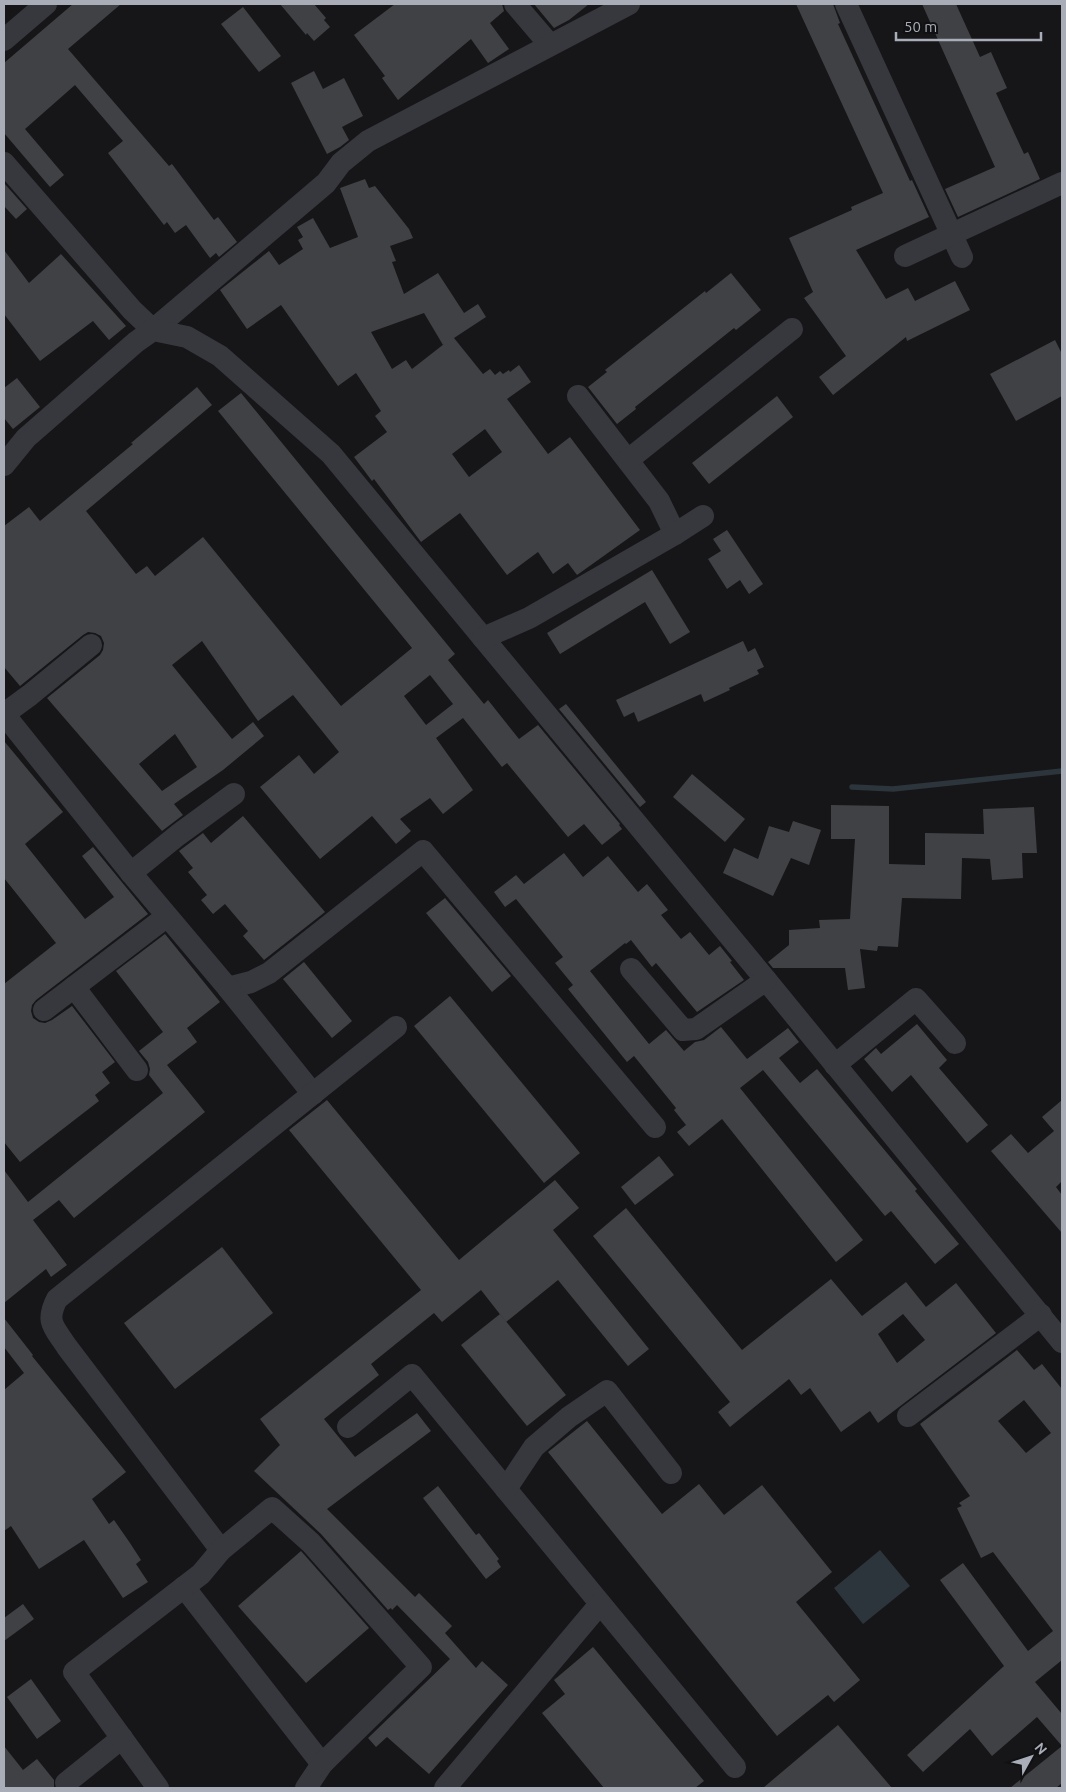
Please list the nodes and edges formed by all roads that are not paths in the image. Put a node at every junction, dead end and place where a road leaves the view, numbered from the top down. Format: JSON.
{"nodes":[{"id":1,"x":46,"y":4,"type":"edge"},
{"id":2,"x":515,"y":4,"type":"edge"},
{"id":3,"x":629,"y":4,"type":"edge"},
{"id":4,"x":846,"y":4,"type":"edge"},
{"id":5,"x":4,"y":40,"type":"edge"},
{"id":6,"x":550,"y":45,"type":"junction"},
{"id":7,"x":4,"y":163,"type":"edge"},
{"id":8,"x":1061,"y":185,"type":"edge"},
{"id":9,"x":951,"y":235,"type":"junction"},
{"id":10,"x":905,"y":256,"type":"dead end"},
{"id":11,"x":962,"y":258,"type":"dead end"},
{"id":12,"x":792,"y":329,"type":"dead end"},
{"id":13,"x":153,"y":330,"type":"junction"},
{"id":14,"x":578,"y":396,"type":"dead end"},
{"id":15,"x":5,"y":459,"type":"edge"},
{"id":16,"x":628,"y":460,"type":"junction"},
{"id":17,"x":703,"y":516,"type":"dead end"},
{"id":18,"x":675,"y":534,"type":"junction"},
{"id":19,"x":483,"y":638,"type":"junction"},
{"id":20,"x":92,"y":645,"type":"dead end"},
{"id":21,"x":234,"y":794,"type":"dead end"},
{"id":22,"x":131,"y":874,"type":"junction"},
{"id":23,"x":166,"y":916,"type":"junction"},
{"id":24,"x":631,"y":969,"type":"dead end"},
{"id":25,"x":766,"y":980,"type":"junction"},
{"id":26,"x":74,"y":987,"type":"junction"},
{"id":27,"x":228,"y":988,"type":"junction"},
{"id":28,"x":44,"y":1010,"type":"dead end"},
{"id":29,"x":396,"y":1027,"type":"dead end"},
{"id":30,"x":956,"y":1043,"type":"dead end"},
{"id":31,"x":835,"y":1064,"type":"junction"},
{"id":32,"x":137,"y":1070,"type":"dead end"},
{"id":33,"x":313,"y":1094,"type":"junction"},
{"id":34,"x":655,"y":1127,"type":"dead end"},
{"id":35,"x":1041,"y":1316,"type":"junction"},
{"id":36,"x":1062,"y":1342,"type":"edge"},
{"id":37,"x":908,"y":1416,"type":"dead end"},
{"id":38,"x":348,"y":1427,"type":"dead end"},
{"id":39,"x":671,"y":1473,"type":"dead end"},
{"id":40,"x":506,"y":1490,"type":"junction"},
{"id":41,"x":221,"y":1550,"type":"junction"},
{"id":42,"x":184,"y":1587,"type":"junction"},
{"id":43,"x":600,"y":1604,"type":"junction"},
{"id":44,"x":122,"y":1738,"type":"junction"},
{"id":45,"x":322,"y":1764,"type":"junction"},
{"id":46,"x":735,"y":1767,"type":"dead end"},
{"id":47,"x":66,"y":1783,"type":"dead end"},
{"id":48,"x":158,"y":1788,"type":"edge"},
{"id":49,"x":306,"y":1788,"type":"edge"},
{"id":50,"x":445,"y":1788,"type":"edge"}],
"edges":[{"from":1,"to":5,"type":"street"},
{"from":2,"to":6,"type":"street"},
{"from":3,"to":6,"type":"street"},
{"from":4,"to":9,"type":"street"},
{"from":6,"to":13,"type":"street"},
{"from":7,"to":13,"type":"street"},
{"from":8,"to":9,"type":"street"},
{"from":9,"to":10,"type":"street"},
{"from":9,"to":11,"type":"street"},
{"from":12,"to":16,"type":"street"},
{"from":13,"to":15,"type":"street"},
{"from":13,"to":19,"type":"street"},
{"from":14,"to":16,"type":"street"},
{"from":16,"to":18,"type":"street"},
{"from":17,"to":18,"type":"street"},
{"from":18,"to":19,"type":"street"},
{"from":19,"to":25,"type":"street"},
{"from":20,"to":22,"type":"street"},
{"from":21,"to":22,"type":"street"},
{"from":22,"to":23,"type":"street"},
{"from":23,"to":26,"type":"street"},
{"from":23,"to":27,"type":"street"},
{"from":24,"to":25,"type":"street"},
{"from":25,"to":31,"type":"street"},
{"from":26,"to":28,"type":"street"},
{"from":26,"to":32,"type":"street"},
{"from":27,"to":33,"type":"street"},
{"from":27,"to":34,"type":"street"},
{"from":29,"to":33,"type":"street"},
{"from":30,"to":31,"type":"street"},
{"from":31,"to":35,"type":"street"},
{"from":33,"to":41,"type":"street"},
{"from":35,"to":36,"type":"street"},
{"from":35,"to":37,"type":"street"},
{"from":38,"to":40,"type":"street"},
{"from":39,"to":40,"type":"street"},
{"from":40,"to":43,"type":"street"},
{"from":41,"to":42,"type":"street"},
{"from":41,"to":45,"type":"street"},
{"from":42,"to":44,"type":"street"},
{"from":42,"to":45,"type":"street"},
{"from":43,"to":46,"type":"street"},
{"from":43,"to":50,"type":"street"},
{"from":44,"to":47,"type":"street"},
{"from":44,"to":48,"type":"street"},
{"from":45,"to":49,"type":"street"}]}
